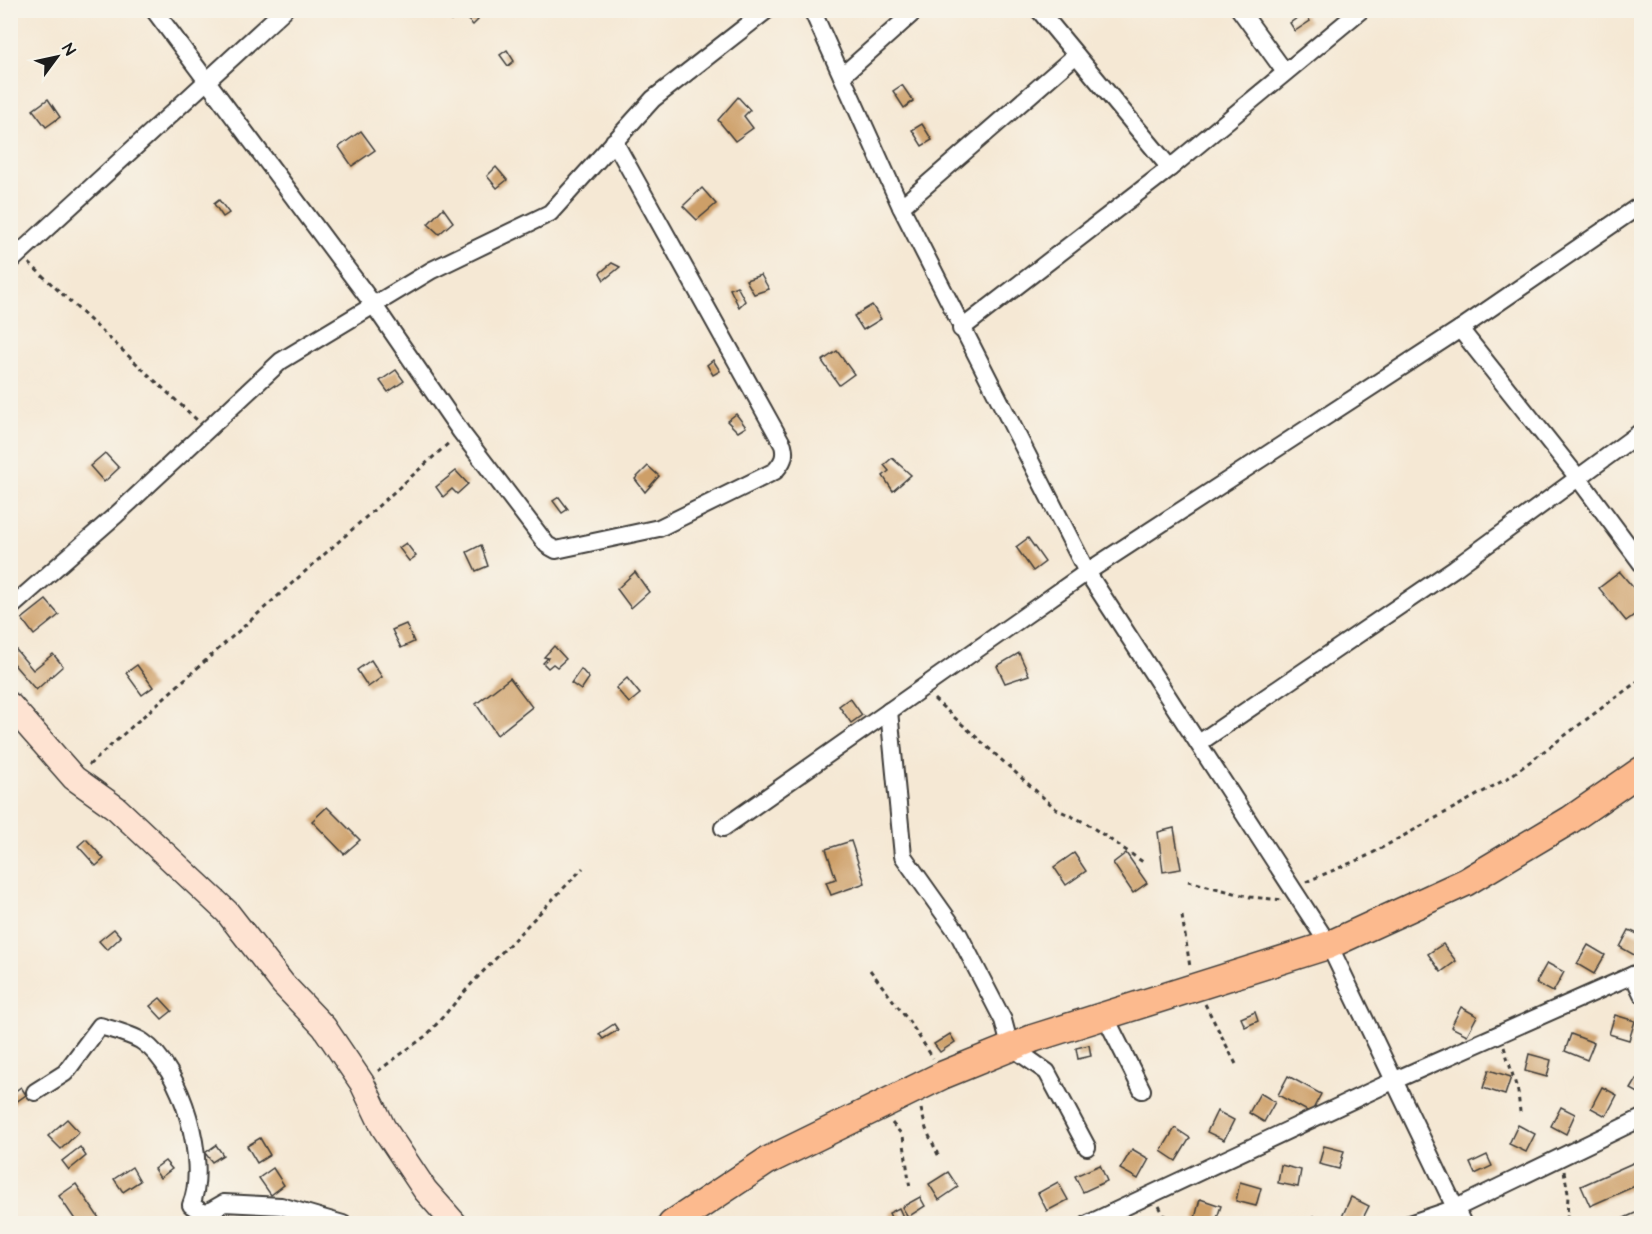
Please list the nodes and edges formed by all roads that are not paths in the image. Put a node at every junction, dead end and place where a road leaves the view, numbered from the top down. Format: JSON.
{"nodes":[{"id":1,"x":154,"y":10,"type":"edge"},
{"id":2,"x":284,"y":10,"type":"edge"},
{"id":3,"x":767,"y":10,"type":"edge"},
{"id":4,"x":812,"y":10,"type":"edge"},
{"id":5,"x":916,"y":10,"type":"edge"},
{"id":6,"x":1039,"y":10,"type":"edge"},
{"id":7,"x":1239,"y":10,"type":"edge"},
{"id":8,"x":1361,"y":10,"type":"edge"},
{"id":9,"x":1077,"y":55,"type":"junction"},
{"id":10,"x":1285,"y":72,"type":"junction"},
{"id":11,"x":842,"y":76,"type":"junction"},
{"id":12,"x":207,"y":81,"type":"junction"},
{"id":13,"x":614,"y":141,"type":"junction"},
{"id":14,"x":1170,"y":168,"type":"junction"},
{"id":15,"x":1641,"y":204,"type":"edge"},
{"id":16,"x":901,"y":207,"type":"junction"},
{"id":17,"x":15,"y":257,"type":"edge"},
{"id":18,"x":373,"y":304,"type":"junction"},
{"id":19,"x":961,"y":329,"type":"junction"},
{"id":20,"x":1460,"y":329,"type":"junction"},
{"id":21,"x":1641,"y":431,"type":"edge"},
{"id":22,"x":1579,"y":479,"type":"junction"},
{"id":23,"x":1641,"y":564,"type":"edge"},
{"id":24,"x":1087,"y":572,"type":"junction"},
{"id":25,"x":10,"y":608,"type":"edge"},
{"id":26,"x":10,"y":705,"type":"edge"},
{"id":27,"x":889,"y":711,"type":"junction"},
{"id":28,"x":1199,"y":742,"type":"junction"},
{"id":29,"x":1641,"y":770,"type":"edge"},
{"id":30,"x":723,"y":828,"type":"dead end"},
{"id":31,"x":1329,"y":945,"type":"junction"},
{"id":32,"x":1637,"y":973,"type":"edge"},
{"id":33,"x":1641,"y":994,"type":"edge"},
{"id":34,"x":1105,"y":1016,"type":"junction"},
{"id":35,"x":1010,"y":1047,"type":"junction"},
{"id":36,"x":1393,"y":1081,"type":"junction"},
{"id":37,"x":1142,"y":1090,"type":"dead end"},
{"id":38,"x":35,"y":1092,"type":"dead end"},
{"id":39,"x":1641,"y":1118,"type":"edge"},
{"id":40,"x":1087,"y":1148,"type":"dead end"},
{"id":41,"x":201,"y":1219,"type":"edge"},
{"id":42,"x":1462,"y":1219,"type":"edge"},
{"id":43,"x":343,"y":1224,"type":"edge"},
{"id":44,"x":456,"y":1224,"type":"edge"},
{"id":45,"x":672,"y":1224,"type":"edge"},
{"id":46,"x":1088,"y":1224,"type":"edge"},
{"id":47,"x":1409,"y":1224,"type":"edge"}],
"edges":[{"from":1,"to":12,"type":"street"},
{"from":2,"to":12,"type":"street"},
{"from":3,"to":13,"type":"street"},
{"from":4,"to":11,"type":"street"},
{"from":5,"to":11,"type":"street"},
{"from":6,"to":9,"type":"street"},
{"from":7,"to":10,"type":"street"},
{"from":8,"to":10,"type":"street"},
{"from":9,"to":14,"type":"street"},
{"from":9,"to":16,"type":"street"},
{"from":10,"to":14,"type":"street"},
{"from":11,"to":16,"type":"street"},
{"from":12,"to":17,"type":"street"},
{"from":12,"to":18,"type":"street"},
{"from":13,"to":18,"type":"street"},
{"from":13,"to":18,"type":"street"},
{"from":14,"to":19,"type":"street"},
{"from":15,"to":20,"type":"street"},
{"from":16,"to":19,"type":"street"},
{"from":18,"to":25,"type":"street"},
{"from":19,"to":24,"type":"street"},
{"from":20,"to":22,"type":"street"},
{"from":20,"to":24,"type":"street"},
{"from":21,"to":22,"type":"street"},
{"from":22,"to":23,"type":"street"},
{"from":22,"to":28,"type":"street"},
{"from":24,"to":27,"type":"street"},
{"from":24,"to":28,"type":"street"},
{"from":26,"to":44,"type":"street"},
{"from":27,"to":30,"type":"street"},
{"from":27,"to":35,"type":"street"},
{"from":28,"to":31,"type":"street"},
{"from":29,"to":31,"type":"main road"},
{"from":31,"to":34,"type":"main road"},
{"from":31,"to":36,"type":"street"},
{"from":32,"to":33,"type":"street"},
{"from":32,"to":36,"type":"street"},
{"from":34,"to":35,"type":"main road"},
{"from":34,"to":37,"type":"street"},
{"from":35,"to":40,"type":"street"},
{"from":35,"to":45,"type":"main road"},
{"from":36,"to":42,"type":"street"},
{"from":36,"to":46,"type":"street"},
{"from":38,"to":41,"type":"street"},
{"from":39,"to":42,"type":"street"},
{"from":41,"to":43,"type":"street"},
{"from":42,"to":47,"type":"street"}]}
